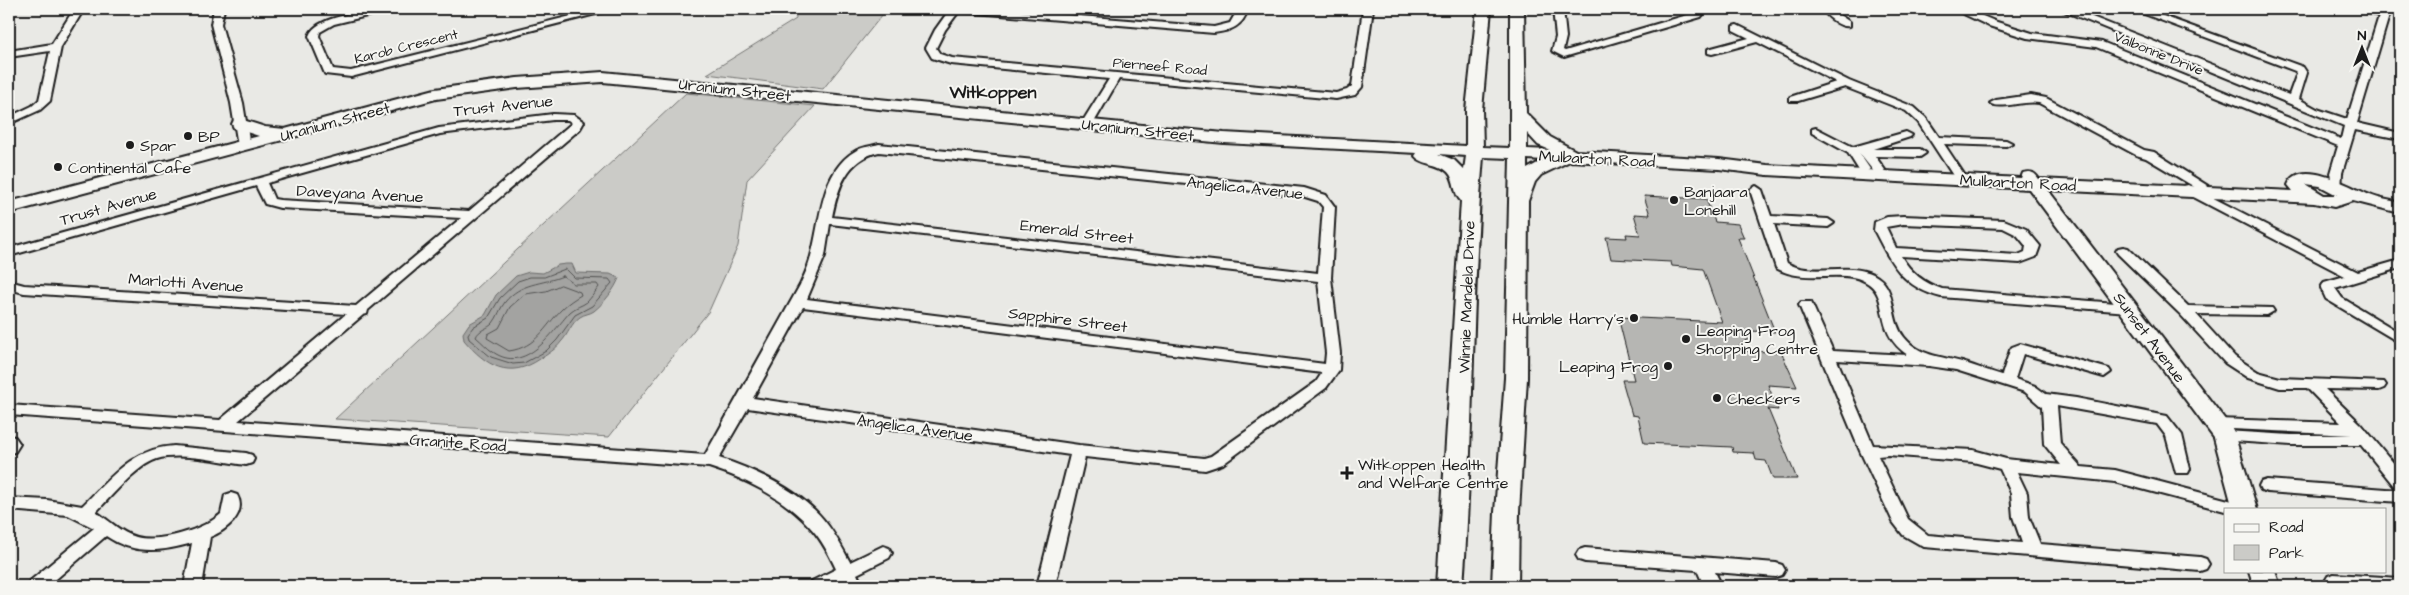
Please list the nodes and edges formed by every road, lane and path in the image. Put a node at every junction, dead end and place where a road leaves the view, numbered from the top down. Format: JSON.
{"nodes":[{"id":1,"x":79,"y":9,"type":"edge"},
{"id":2,"x":219,"y":9,"type":"edge"},
{"id":3,"x":391,"y":9,"type":"edge"},
{"id":4,"x":609,"y":9,"type":"edge"},
{"id":5,"x":955,"y":9,"type":"edge"},
{"id":6,"x":964,"y":9,"type":"edge"},
{"id":7,"x":1243,"y":9,"type":"edge"},
{"id":8,"x":1368,"y":9,"type":"edge"},
{"id":9,"x":1484,"y":9,"type":"edge"},
{"id":10,"x":1517,"y":9,"type":"edge"},
{"id":11,"x":1558,"y":9,"type":"edge"},
{"id":12,"x":1697,"y":9,"type":"edge"},
{"id":13,"x":1832,"y":9,"type":"edge"},
{"id":14,"x":1958,"y":9,"type":"edge"},
{"id":15,"x":2064,"y":9,"type":"edge"},
{"id":16,"x":2136,"y":9,"type":"edge"},
{"id":17,"x":2360,"y":9,"type":"edge"},
{"id":18,"x":2385,"y":11,"type":"edge"},
{"id":19,"x":1846,"y":24,"type":"dead end"},
{"id":20,"x":1737,"y":28,"type":"dead end"},
{"id":21,"x":1756,"y":39,"type":"junction"},
{"id":22,"x":56,"y":47,"type":"junction"},
{"id":23,"x":1712,"y":51,"type":"dead end"},
{"id":24,"x":9,"y":54,"type":"edge"},
{"id":25,"x":1115,"y":77,"type":"junction"},
{"id":26,"x":1845,"y":82,"type":"junction"},
{"id":27,"x":1794,"y":99,"type":"dead end"},
{"id":28,"x":2292,"y":100,"type":"junction"},
{"id":29,"x":1996,"y":103,"type":"dead end"},
{"id":30,"x":1474,"y":110,"type":"junction"},
{"id":31,"x":1517,"y":113,"type":"junction"},
{"id":32,"x":9,"y":121,"type":"edge"},
{"id":33,"x":2350,"y":123,"type":"junction"},
{"id":34,"x":240,"y":124,"type":"junction"},
{"id":35,"x":1087,"y":124,"type":"junction"},
{"id":36,"x":306,"y":128,"type":"junction"},
{"id":37,"x":1816,"y":131,"type":"dead end"},
{"id":38,"x":2400,"y":131,"type":"edge"},
{"id":39,"x":1906,"y":135,"type":"dead end"},
{"id":40,"x":2400,"y":136,"type":"edge"},
{"id":41,"x":1936,"y":140,"type":"junction"},
{"id":42,"x":2006,"y":143,"type":"dead end"},
{"id":43,"x":2344,"y":144,"type":"junction"},
{"id":44,"x":1351,"y":145,"type":"junction"},
{"id":45,"x":244,"y":146,"type":"junction"},
{"id":46,"x":1372,"y":146,"type":"junction"},
{"id":47,"x":1475,"y":151,"type":"junction"},
{"id":48,"x":1920,"y":153,"type":"dead end"},
{"id":49,"x":1517,"y":154,"type":"junction"},
{"id":50,"x":1579,"y":157,"type":"junction"},
{"id":51,"x":1865,"y":158,"type":"junction"},
{"id":52,"x":1720,"y":164,"type":"junction"},
{"id":53,"x":1958,"y":174,"type":"junction"},
{"id":54,"x":2031,"y":180,"type":"junction"},
{"id":55,"x":260,"y":182,"type":"junction"},
{"id":56,"x":2303,"y":182,"type":"junction"},
{"id":57,"x":2191,"y":187,"type":"junction"},
{"id":58,"x":2340,"y":188,"type":"junction"},
{"id":59,"x":1756,"y":190,"type":"dead end"},
{"id":60,"x":2316,"y":198,"type":"junction"},
{"id":61,"x":9,"y":208,"type":"edge"},
{"id":62,"x":2400,"y":208,"type":"edge"},
{"id":63,"x":1518,"y":209,"type":"junction"},
{"id":64,"x":1469,"y":214,"type":"junction"},
{"id":65,"x":471,"y":215,"type":"junction"},
{"id":66,"x":825,"y":220,"type":"junction"},
{"id":67,"x":1767,"y":220,"type":"junction"},
{"id":68,"x":1828,"y":223,"type":"dead end"},
{"id":69,"x":2123,"y":251,"type":"dead end"},
{"id":70,"x":9,"y":252,"type":"edge"},
{"id":71,"x":1893,"y":252,"type":"junction"},
{"id":72,"x":2400,"y":264,"type":"edge"},
{"id":73,"x":2356,"y":276,"type":"junction"},
{"id":74,"x":1324,"y":278,"type":"junction"},
{"id":75,"x":9,"y":285,"type":"edge"},
{"id":76,"x":799,"y":302,"type":"junction"},
{"id":77,"x":1806,"y":305,"type":"dead end"},
{"id":78,"x":2128,"y":308,"type":"junction"},
{"id":79,"x":362,"y":310,"type":"junction"},
{"id":80,"x":2184,"y":310,"type":"junction"},
{"id":81,"x":2267,"y":311,"type":"dead end"},
{"id":82,"x":2400,"y":339,"type":"edge"},
{"id":83,"x":1903,"y":345,"type":"junction"},
{"id":84,"x":1827,"y":355,"type":"junction"},
{"id":85,"x":1898,"y":360,"type":"junction"},
{"id":86,"x":1929,"y":361,"type":"junction"},
{"id":87,"x":1332,"y":370,"type":"junction"},
{"id":88,"x":2104,"y":372,"type":"dead end"},
{"id":89,"x":2007,"y":381,"type":"junction"},
{"id":90,"x":2310,"y":383,"type":"junction"},
{"id":91,"x":2379,"y":385,"type":"dead end"},
{"id":92,"x":2044,"y":399,"type":"junction"},
{"id":93,"x":744,"y":402,"type":"junction"},
{"id":94,"x":9,"y":410,"type":"edge"},
{"id":95,"x":223,"y":426,"type":"junction"},
{"id":96,"x":2221,"y":430,"type":"junction"},
{"id":97,"x":2361,"y":435,"type":"junction"},
{"id":98,"x":9,"y":440,"type":"edge"},
{"id":99,"x":9,"y":448,"type":"edge"},
{"id":100,"x":1080,"y":451,"type":"junction"},
{"id":101,"x":1868,"y":451,"type":"junction"},
{"id":102,"x":246,"y":459,"type":"dead end"},
{"id":103,"x":710,"y":461,"type":"junction"},
{"id":104,"x":2006,"y":464,"type":"junction"},
{"id":105,"x":2182,"y":469,"type":"dead end"},
{"id":106,"x":2076,"y":472,"type":"junction"},
{"id":107,"x":2400,"y":482,"type":"edge"},
{"id":108,"x":2266,"y":486,"type":"dead end"},
{"id":109,"x":2400,"y":496,"type":"edge"},
{"id":110,"x":231,"y":499,"type":"dead end"},
{"id":111,"x":9,"y":504,"type":"edge"},
{"id":112,"x":2236,"y":508,"type":"edge"},
{"id":113,"x":2246,"y":508,"type":"edge"},
{"id":114,"x":84,"y":514,"type":"junction"},
{"id":115,"x":104,"y":528,"type":"junction"},
{"id":116,"x":202,"y":533,"type":"junction"},
{"id":117,"x":2033,"y":549,"type":"junction"},
{"id":118,"x":883,"y":553,"type":"dead end"},
{"id":119,"x":1585,"y":555,"type":"dead end"},
{"id":120,"x":1702,"y":564,"type":"junction"},
{"id":121,"x":2200,"y":564,"type":"dead end"},
{"id":122,"x":1776,"y":570,"type":"dead end"},
{"id":123,"x":2262,"y":572,"type":"edge"},
{"id":124,"x":850,"y":580,"type":"edge"},
{"id":125,"x":2334,"y":581,"type":"dead end"},
{"id":126,"x":2400,"y":585,"type":"edge"},
{"id":127,"x":36,"y":586,"type":"edge"},
{"id":128,"x":193,"y":586,"type":"edge"},
{"id":129,"x":818,"y":586,"type":"edge"},
{"id":130,"x":1046,"y":586,"type":"edge"},
{"id":131,"x":1450,"y":586,"type":"edge"},
{"id":132,"x":1505,"y":586,"type":"edge"},
{"id":133,"x":1713,"y":586,"type":"edge"},
{"id":134,"x":2266,"y":586,"type":"edge"}],
"edges":[{"from":1,"to":22,"type":"street"},
{"from":2,"to":34,"type":"street"},
{"from":3,"to":4,"type":"street","name":"Karob Crescent"},
{"from":5,"to":25,"type":"street","name":"Pierneef Road"},
{"from":6,"to":7,"type":"street"},
{"from":8,"to":25,"type":"street","name":"Pierneef Road"},
{"from":9,"to":30,"type":"street","name":"Winnie Mandela Drive"},
{"from":10,"to":31,"type":"street"},
{"from":11,"to":12,"type":"street"},
{"from":13,"to":19,"type":"street"},
{"from":14,"to":43,"type":"street","name":"Valbonne Drive"},
{"from":15,"to":28,"type":"street"},
{"from":16,"to":28,"type":"street"},
{"from":17,"to":18,"type":"street"},
{"from":18,"to":33,"type":"street"},
{"from":20,"to":21,"type":"street"},
{"from":21,"to":23,"type":"street"},
{"from":21,"to":26,"type":"street"},
{"from":22,"to":24,"type":"street"},
{"from":22,"to":32,"type":"street"},
{"from":25,"to":35,"type":"street"},
{"from":26,"to":27,"type":"street"},
{"from":26,"to":41,"type":"street"},
{"from":28,"to":33,"type":"street"},
{"from":29,"to":57,"type":"street"},
{"from":30,"to":46,"type":"street"},
{"from":30,"to":47,"type":"street","name":"Winnie Mandela Drive"},
{"from":31,"to":49,"type":"street"},
{"from":31,"to":50,"type":"street"},
{"from":33,"to":38,"type":"street"},
{"from":33,"to":40,"type":"street"},
{"from":33,"to":43,"type":"street"},
{"from":34,"to":36,"type":"street"},
{"from":34,"to":45,"type":"street"},
{"from":35,"to":36,"type":"street","name":"Uranium Street"},
{"from":35,"to":44,"type":"street","name":"Uranium Street"},
{"from":36,"to":45,"type":"street","name":"Uranium Street"},
{"from":37,"to":51,"type":"street"},
{"from":39,"to":51,"type":"street"},
{"from":41,"to":42,"type":"street"},
{"from":41,"to":53,"type":"street"},
{"from":43,"to":58,"type":"street"},
{"from":44,"to":46,"type":"street","name":"Uranium Street"},
{"from":44,"to":64,"type":"street"},
{"from":45,"to":61,"type":"street","name":"Uranium Street"},
{"from":46,"to":47,"type":"street","name":"Uranium Street"},
{"from":47,"to":49,"type":"street","name":"Mulbarton Road"},
{"from":47,"to":64,"type":"street","name":"Winnie Mandela Drive"},
{"from":48,"to":51,"type":"street"},
{"from":49,"to":50,"type":"street","name":"Mulbarton Road"},
{"from":49,"to":63,"type":"street"},
{"from":50,"to":52,"type":"street","name":"Mulbarton Road"},
{"from":50,"to":63,"type":"street"},
{"from":51,"to":52,"type":"street","name":"Mulbarton Road"},
{"from":51,"to":53,"type":"street","name":"Mulbarton Road"},
{"from":52,"to":54,"type":"street","name":"Mulbarton Road"},
{"from":53,"to":54,"type":"street","name":"Mulbarton Road"},
{"from":54,"to":57,"type":"street","name":"Mulbarton Road"},
{"from":54,"to":78,"type":"street","name":"Sunset Avenue"},
{"from":55,"to":65,"type":"street","name":"Daveyana Avenue"},
{"from":55,"to":65,"type":"street","name":"Trust Avenue"},
{"from":55,"to":70,"type":"street","name":"Trust Avenue"},
{"from":56,"to":57,"type":"street","name":"Mulbarton Road"},
{"from":56,"to":58,"type":"street","name":"Mulbarton Road"},
{"from":56,"to":60,"type":"street","name":"Mulbarton Road"},
{"from":57,"to":60,"type":"street","name":"Mulbarton Road"},
{"from":57,"to":73,"type":"street"},
{"from":58,"to":60,"type":"street","name":"Mulbarton Road"},
{"from":58,"to":62,"type":"street"},
{"from":59,"to":67,"type":"street"},
{"from":63,"to":132,"type":"street"},
{"from":64,"to":131,"type":"street","name":"Winnie Mandela Drive"},
{"from":65,"to":79,"type":"street","name":"Trust Avenue"},
{"from":66,"to":74,"type":"street","name":"Emerald Street"},
{"from":66,"to":74,"type":"street","name":"Angelica Avenue"},
{"from":66,"to":76,"type":"street","name":"Angelica Avenue"},
{"from":67,"to":68,"type":"street"},
{"from":67,"to":83,"type":"street"},
{"from":69,"to":80,"type":"street"},
{"from":71,"to":71,"type":"street"},
{"from":71,"to":78,"type":"street"},
{"from":72,"to":73,"type":"street"},
{"from":73,"to":82,"type":"street"},
{"from":74,"to":87,"type":"street","name":"Angelica Avenue"},
{"from":75,"to":79,"type":"street","name":"Marlotti Avenue"},
{"from":76,"to":87,"type":"street","name":"Sapphire Street"},
{"from":76,"to":93,"type":"street","name":"Angelica Avenue"},
{"from":77,"to":84,"type":"street"},
{"from":78,"to":96,"type":"street","name":"Sunset Avenue"},
{"from":79,"to":95,"type":"street","name":"Trust Avenue"},
{"from":80,"to":81,"type":"street"},
{"from":80,"to":90,"type":"street"},
{"from":83,"to":85,"type":"street"},
{"from":83,"to":86,"type":"street"},
{"from":84,"to":85,"type":"street"},
{"from":84,"to":101,"type":"street"},
{"from":85,"to":86,"type":"street"},
{"from":86,"to":89,"type":"street"},
{"from":87,"to":100,"type":"street","name":"Angelica Avenue"},
{"from":88,"to":89,"type":"street"},
{"from":89,"to":92,"type":"street"},
{"from":90,"to":91,"type":"street"},
{"from":90,"to":97,"type":"street"},
{"from":92,"to":105,"type":"street"},
{"from":92,"to":106,"type":"street"},
{"from":93,"to":100,"type":"street","name":"Angelica Avenue"},
{"from":93,"to":103,"type":"street","name":"Angelica Avenue"},
{"from":94,"to":95,"type":"street","name":"Granite Road"},
{"from":95,"to":103,"type":"street","name":"Granite Road"},
{"from":96,"to":97,"type":"street"},
{"from":96,"to":113,"type":"street","name":"Sunset Avenue"},
{"from":97,"to":107,"type":"street"},
{"from":98,"to":99,"type":"street"},
{"from":100,"to":130,"type":"street"},
{"from":101,"to":104,"type":"street"},
{"from":101,"to":117,"type":"street"},
{"from":102,"to":114,"type":"street"},
{"from":103,"to":124,"type":"street","name":"Granite Road"},
{"from":104,"to":106,"type":"street"},
{"from":104,"to":117,"type":"street"},
{"from":106,"to":112,"type":"street"},
{"from":108,"to":109,"type":"street"},
{"from":110,"to":116,"type":"street"},
{"from":111,"to":114,"type":"street"},
{"from":114,"to":115,"type":"street"},
{"from":115,"to":116,"type":"street"},
{"from":115,"to":127,"type":"street"},
{"from":116,"to":128,"type":"street"},
{"from":117,"to":121,"type":"street"},
{"from":118,"to":124,"type":"street"},
{"from":119,"to":120,"type":"street"},
{"from":120,"to":122,"type":"street"},
{"from":120,"to":133,"type":"street"},
{"from":123,"to":134,"type":"street"},
{"from":124,"to":129,"type":"street"},
{"from":125,"to":126,"type":"street"}]}
